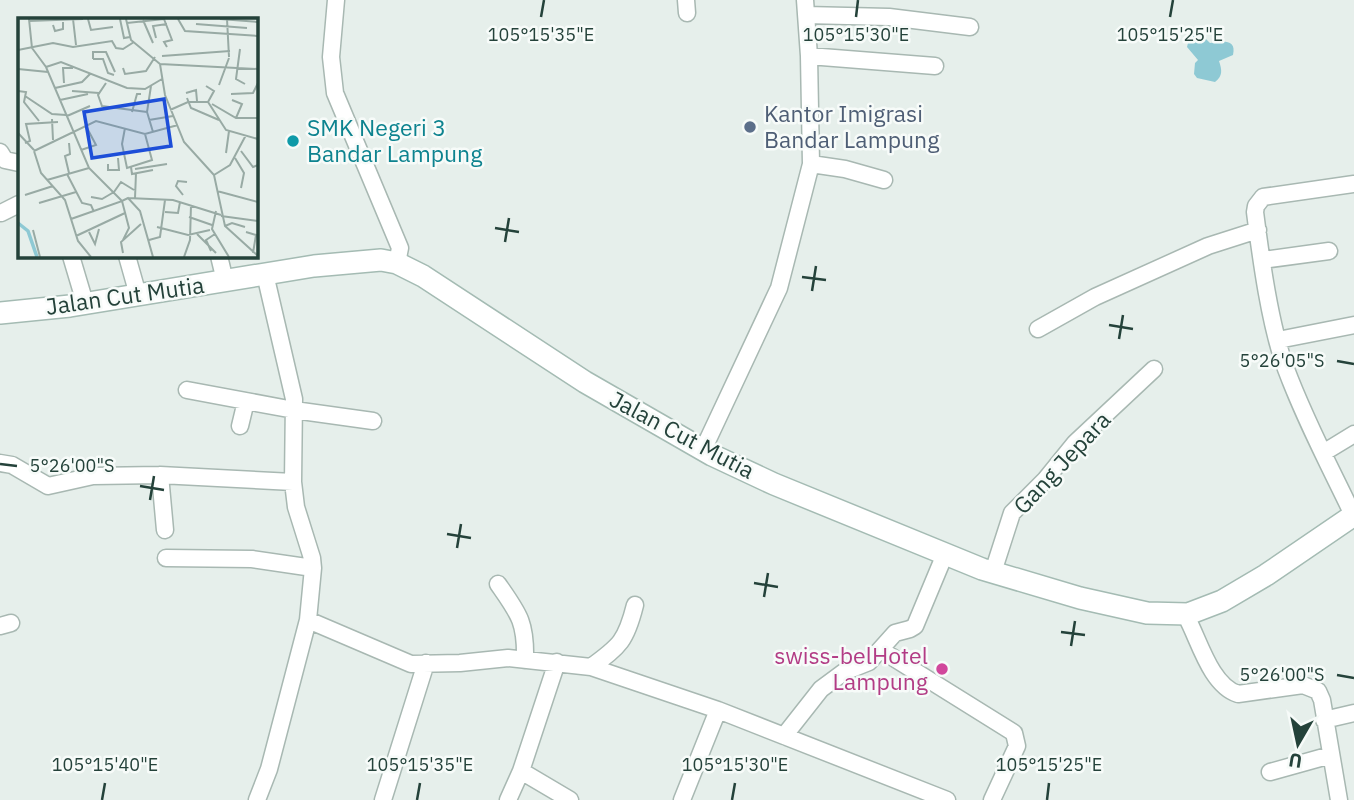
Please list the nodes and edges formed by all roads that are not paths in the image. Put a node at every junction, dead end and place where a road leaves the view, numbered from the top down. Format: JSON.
{"nodes":[{"id":1,"x":336,"y":0,"type":"edge"},
{"id":2,"x":805,"y":8,"type":"edge"},
{"id":3,"x":970,"y":27,"type":"dead end"},
{"id":4,"x":809,"y":56,"type":"junction"},
{"id":5,"x":935,"y":65,"type":"dead end"},
{"id":6,"x":0,"y":152,"type":"edge"},
{"id":7,"x":18,"y":163,"type":"edge"},
{"id":8,"x":811,"y":164,"type":"junction"},
{"id":9,"x":884,"y":180,"type":"dead end"},
{"id":10,"x":1354,"y":184,"type":"edge"},
{"id":11,"x":18,"y":204,"type":"edge"},
{"id":12,"x":1,"y":213,"type":"edge"},
{"id":13,"x":1258,"y":230,"type":"junction"},
{"id":14,"x":1329,"y":251,"type":"dead end"},
{"id":15,"x":71,"y":257,"type":"edge"},
{"id":16,"x":127,"y":257,"type":"edge"},
{"id":17,"x":219,"y":257,"type":"edge"},
{"id":18,"x":1263,"y":260,"type":"junction"},
{"id":19,"x":397,"y":263,"type":"junction"},
{"id":20,"x":265,"y":274,"type":"junction"},
{"id":21,"x":225,"y":281,"type":"junction"},
{"id":22,"x":138,"y":295,"type":"junction"},
{"id":23,"x":85,"y":303,"type":"junction"},
{"id":24,"x":0,"y":313,"type":"edge"},
{"id":25,"x":1354,"y":325,"type":"edge"},
{"id":26,"x":1038,"y":329,"type":"dead end"},
{"id":27,"x":1278,"y":340,"type":"junction"},
{"id":28,"x":1154,"y":369,"type":"dead end"},
{"id":29,"x":187,"y":390,"type":"dead end"},
{"id":30,"x":246,"y":401,"type":"junction"},
{"id":31,"x":294,"y":410,"type":"junction"},
{"id":32,"x":373,"y":421,"type":"dead end"},
{"id":33,"x":240,"y":426,"type":"dead end"},
{"id":34,"x":1354,"y":434,"type":"edge"},
{"id":35,"x":703,"y":450,"type":"junction"},
{"id":36,"x":1323,"y":453,"type":"junction"},
{"id":37,"x":0,"y":464,"type":"edge"},
{"id":38,"x":160,"y":475,"type":"junction"},
{"id":39,"x":293,"y":482,"type":"junction"},
{"id":40,"x":1354,"y":515,"type":"edge"},
{"id":41,"x":165,"y":530,"type":"dead end"},
{"id":42,"x":945,"y":554,"type":"junction"},
{"id":43,"x":166,"y":558,"type":"dead end"},
{"id":44,"x":313,"y":568,"type":"junction"},
{"id":45,"x":993,"y":572,"type":"junction"},
{"id":46,"x":499,"y":584,"type":"dead end"},
{"id":47,"x":635,"y":605,"type":"dead end"},
{"id":48,"x":1188,"y":614,"type":"junction"},
{"id":49,"x":307,"y":620,"type":"junction"},
{"id":50,"x":881,"y":650,"type":"junction"},
{"id":51,"x":525,"y":660,"type":"junction"},
{"id":52,"x":426,"y":663,"type":"junction"},
{"id":53,"x":557,"y":663,"type":"junction"},
{"id":54,"x":591,"y":667,"type":"junction"},
{"id":55,"x":718,"y":710,"type":"junction"},
{"id":56,"x":1354,"y":713,"type":"edge"},
{"id":57,"x":1324,"y":720,"type":"junction"},
{"id":58,"x":784,"y":736,"type":"junction"},
{"id":59,"x":1331,"y":755,"type":"junction"},
{"id":60,"x":520,"y":771,"type":"junction"},
{"id":61,"x":1270,"y":772,"type":"dead end"},
{"id":62,"x":257,"y":800,"type":"edge"},
{"id":63,"x":383,"y":800,"type":"edge"},
{"id":64,"x":508,"y":800,"type":"edge"},
{"id":65,"x":570,"y":800,"type":"edge"},
{"id":66,"x":682,"y":800,"type":"edge"},
{"id":67,"x":947,"y":800,"type":"edge"},
{"id":68,"x":992,"y":800,"type":"edge"},
{"id":69,"x":1339,"y":800,"type":"edge"}],
"edges":[{"from":1,"to":19,"type":"street"},
{"from":2,"to":3,"type":"street"},
{"from":2,"to":4,"type":"street"},
{"from":4,"to":5,"type":"street"},
{"from":4,"to":8,"type":"street"},
{"from":6,"to":7,"type":"street"},
{"from":8,"to":9,"type":"street"},
{"from":8,"to":35,"type":"street"},
{"from":10,"to":13,"type":"street"},
{"from":11,"to":12,"type":"street"},
{"from":13,"to":18,"type":"street"},
{"from":13,"to":26,"type":"street"},
{"from":14,"to":18,"type":"street"},
{"from":15,"to":23,"type":"street"},
{"from":16,"to":22,"type":"street"},
{"from":17,"to":21,"type":"street"},
{"from":18,"to":27,"type":"street"},
{"from":19,"to":20,"type":"main road","name":"Jalan Cut Mutia"},
{"from":19,"to":35,"type":"main road","name":"Jalan Cut Mutia"},
{"from":20,"to":21,"type":"main road","name":"Jalan Cut Mutia"},
{"from":20,"to":31,"type":"street"},
{"from":21,"to":22,"type":"main road","name":"Jalan Cut Mutia"},
{"from":22,"to":23,"type":"main road","name":"Jalan Cut Mutia"},
{"from":23,"to":24,"type":"main road","name":"Jalan Cut Mutia"},
{"from":25,"to":27,"type":"street"},
{"from":27,"to":36,"type":"street"},
{"from":28,"to":45,"type":"street","name":"Gang Jepara"},
{"from":29,"to":30,"type":"street"},
{"from":30,"to":31,"type":"street"},
{"from":30,"to":33,"type":"street"},
{"from":31,"to":32,"type":"street"},
{"from":31,"to":39,"type":"street"},
{"from":34,"to":36,"type":"street"},
{"from":35,"to":42,"type":"main road","name":"Jalan Cut Mutia"},
{"from":36,"to":40,"type":"street"},
{"from":37,"to":38,"type":"street"},
{"from":38,"to":39,"type":"street"},
{"from":38,"to":41,"type":"street"},
{"from":39,"to":44,"type":"street"},
{"from":40,"to":48,"type":"main road","name":"Jalan Cut Mutia"},
{"from":42,"to":45,"type":"main road","name":"Jalan Cut Mutia"},
{"from":42,"to":50,"type":"street"},
{"from":43,"to":44,"type":"street"},
{"from":44,"to":49,"type":"street"},
{"from":45,"to":48,"type":"main road","name":"Jalan Cut Mutia"},
{"from":46,"to":51,"type":"street"},
{"from":47,"to":54,"type":"street"},
{"from":48,"to":57,"type":"street"},
{"from":49,"to":52,"type":"street"},
{"from":49,"to":62,"type":"street"},
{"from":50,"to":58,"type":"street"},
{"from":50,"to":68,"type":"street"},
{"from":51,"to":52,"type":"street"},
{"from":51,"to":53,"type":"street"},
{"from":52,"to":63,"type":"street"},
{"from":53,"to":54,"type":"street"},
{"from":53,"to":60,"type":"street"},
{"from":54,"to":55,"type":"street"},
{"from":55,"to":58,"type":"street"},
{"from":55,"to":66,"type":"street"},
{"from":56,"to":57,"type":"street"},
{"from":57,"to":59,"type":"street"},
{"from":58,"to":67,"type":"street"},
{"from":59,"to":61,"type":"street"},
{"from":59,"to":69,"type":"street"},
{"from":60,"to":64,"type":"street"},
{"from":60,"to":65,"type":"street"}]}
